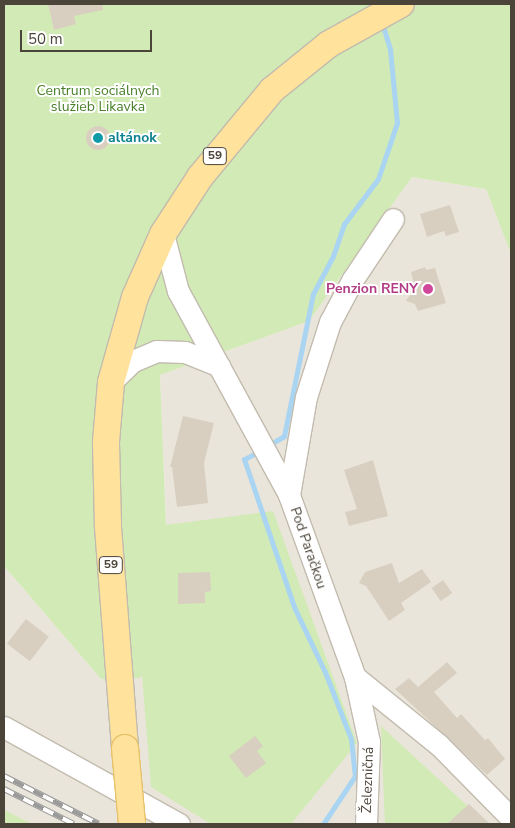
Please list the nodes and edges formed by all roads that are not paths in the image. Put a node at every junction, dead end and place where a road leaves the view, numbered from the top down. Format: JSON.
{"nodes":[{"id":1,"x":401,"y":4,"type":"edge"},
{"id":2,"x":393,"y":219,"type":"dead end"},
{"id":3,"x":163,"y":234,"type":"junction"},
{"id":4,"x":219,"y":366,"type":"junction"},
{"id":5,"x":111,"y":382,"type":"junction"},
{"id":6,"x":289,"y":495,"type":"junction"},
{"id":7,"x":355,"y":677,"type":"junction"},
{"id":8,"x":4,"y":728,"type":"edge"},
{"id":9,"x":511,"y":818,"type":"edge"},
{"id":10,"x":132,"y":824,"type":"edge"},
{"id":11,"x":179,"y":824,"type":"edge"},
{"id":12,"x":366,"y":824,"type":"edge"}],
"edges":[{"from":1,"to":3,"type":"main road","number":"59"},
{"from":2,"to":6,"type":"street"},
{"from":3,"to":4,"type":"street","name":"Pod Paračkou"},
{"from":3,"to":5,"type":"main road","number":"59"},
{"from":4,"to":5,"type":"street"},
{"from":4,"to":6,"type":"street","name":"Pod Paračkou"},
{"from":5,"to":10,"type":"main road","number":"59","bridge":true},
{"from":6,"to":7,"type":"street","name":"Pod Paračkou"},
{"from":7,"to":9,"type":"street"},
{"from":7,"to":12,"type":"street","name":"Železničná"},
{"from":8,"to":11,"type":"street"}]}
